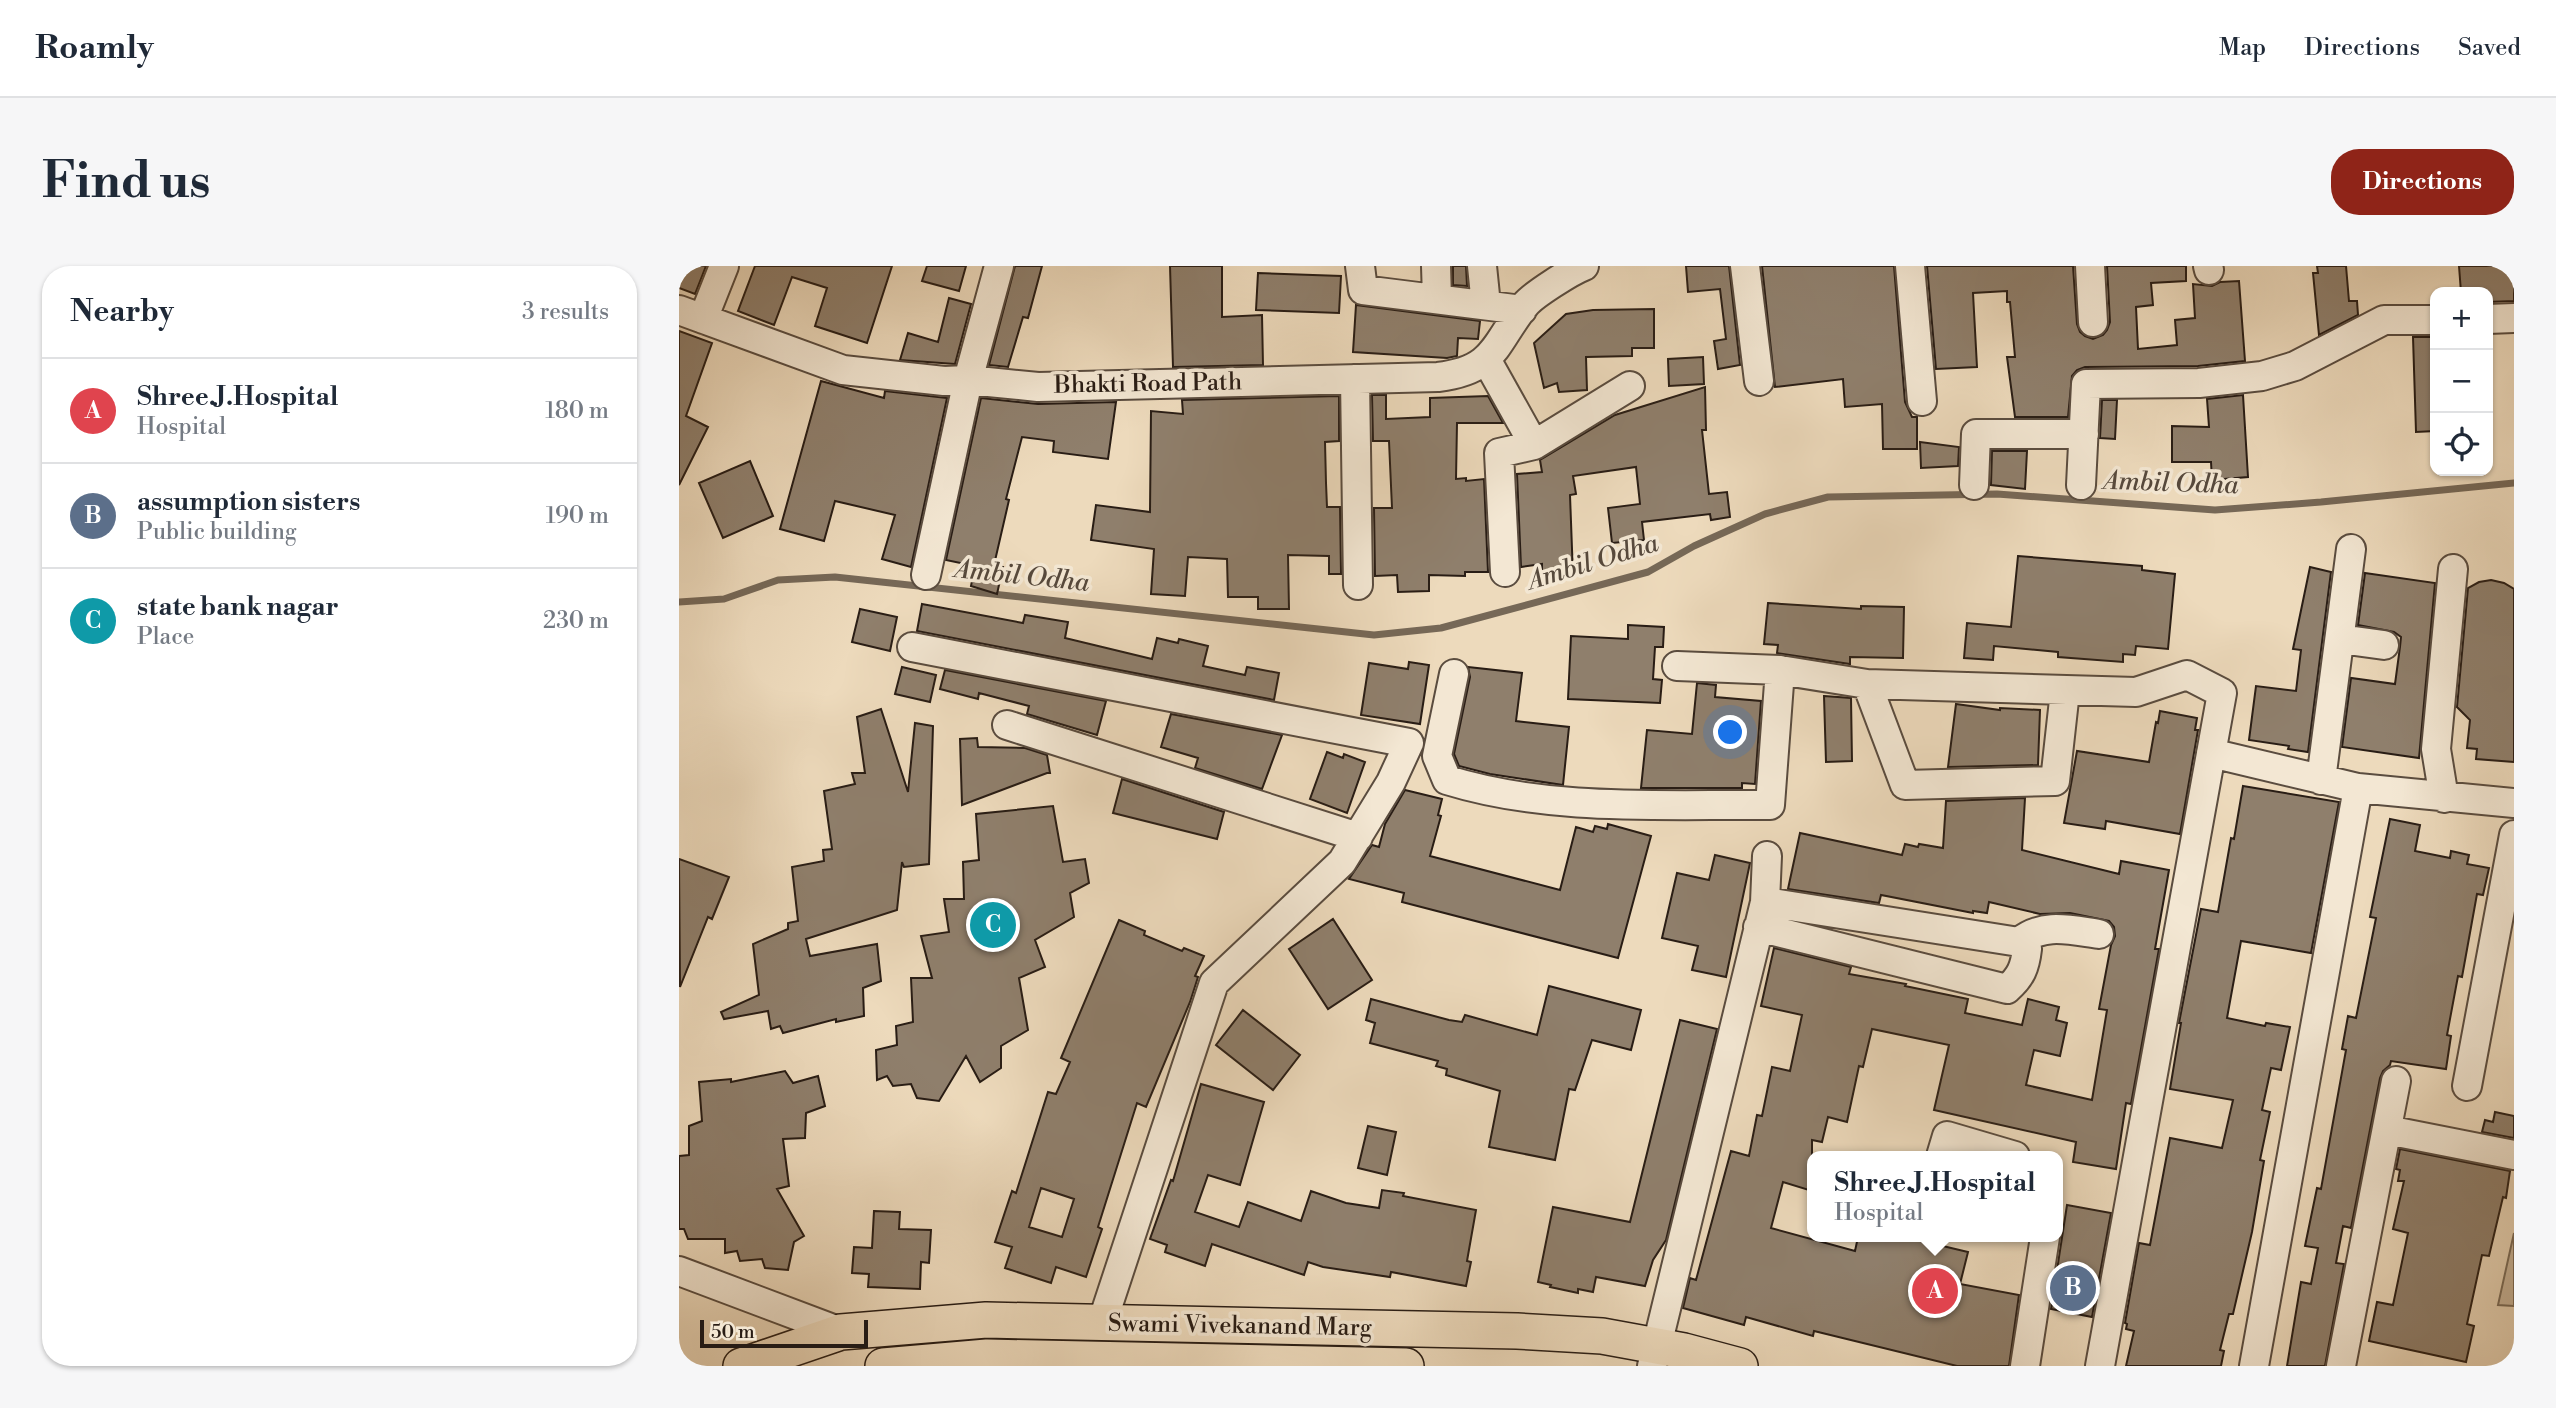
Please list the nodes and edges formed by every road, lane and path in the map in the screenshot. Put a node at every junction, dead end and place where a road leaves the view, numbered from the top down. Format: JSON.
{"nodes":[{"id":1,"x":724,"y":266,"type":"edge"},
{"id":2,"x":999,"y":266,"type":"edge"},
{"id":3,"x":1360,"y":266,"type":"edge"},
{"id":4,"x":1436,"y":266,"type":"edge"},
{"id":5,"x":1482,"y":266,"type":"edge"},
{"id":6,"x":1584,"y":266,"type":"edge"},
{"id":7,"x":1745,"y":266,"type":"edge"},
{"id":8,"x":1910,"y":266,"type":"edge"},
{"id":9,"x":2090,"y":266,"type":"edge"},
{"id":10,"x":1437,"y":298,"type":"junction"},
{"id":11,"x":1486,"y":305,"type":"junction"},
{"id":12,"x":1522,"y":310,"type":"junction"},
{"id":13,"x":691,"y":315,"type":"edge"},
{"id":14,"x":2514,"y":318,"type":"edge"},
{"id":15,"x":2493,"y":319,"type":"edge"},
{"id":16,"x":2430,"y":320,"type":"edge"},
{"id":17,"x":2093,"y":322,"type":"dead end"},
{"id":18,"x":1486,"y":359,"type":"junction"},
{"id":19,"x":1355,"y":379,"type":"junction"},
{"id":20,"x":968,"y":380,"type":"junction"},
{"id":21,"x":1759,"y":381,"type":"dead end"},
{"id":22,"x":1630,"y":386,"type":"dead end"},
{"id":23,"x":1922,"y":401,"type":"dead end"},
{"id":24,"x":2084,"y":434,"type":"junction"},
{"id":25,"x":1534,"y":444,"type":"junction"},
{"id":26,"x":1974,"y":485,"type":"dead end"},
{"id":27,"x":2081,"y":485,"type":"dead end"},
{"id":28,"x":2351,"y":549,"type":"dead end"},
{"id":29,"x":2453,"y":569,"type":"dead end"},
{"id":30,"x":1505,"y":572,"type":"dead end"},
{"id":31,"x":926,"y":575,"type":"dead end"},
{"id":32,"x":1358,"y":585,"type":"dead end"},
{"id":33,"x":2340,"y":639,"type":"junction"},
{"id":34,"x":2384,"y":645,"type":"dead end"},
{"id":35,"x":912,"y":647,"type":"dead end"},
{"id":36,"x":1677,"y":666,"type":"dead end"},
{"id":37,"x":1780,"y":670,"type":"junction"},
{"id":38,"x":1454,"y":674,"type":"dead end"},
{"id":39,"x":1867,"y":684,"type":"junction"},
{"id":40,"x":2065,"y":691,"type":"junction"},
{"id":41,"x":1007,"y":725,"type":"dead end"},
{"id":42,"x":2211,"y":753,"type":"junction"},
{"id":43,"x":2321,"y":780,"type":"junction"},
{"id":44,"x":2358,"y":788,"type":"junction"},
{"id":45,"x":2444,"y":798,"type":"junction"},
{"id":46,"x":2514,"y":803,"type":"edge"},
{"id":47,"x":2514,"y":835,"type":"edge"},
{"id":48,"x":1357,"y":837,"type":"junction"},
{"id":49,"x":1767,"y":856,"type":"dead end"},
{"id":50,"x":1762,"y":914,"type":"junction"},
{"id":51,"x":2099,"y":934,"type":"dead end"},
{"id":52,"x":2019,"y":942,"type":"junction"},
{"id":53,"x":2396,"y":1081,"type":"dead end"},
{"id":54,"x":2467,"y":1086,"type":"dead end"},
{"id":55,"x":2387,"y":1130,"type":"junction"},
{"id":56,"x":1942,"y":1151,"type":"edge"},
{"id":57,"x":1998,"y":1151,"type":"edge"},
{"id":58,"x":2514,"y":1155,"type":"edge"},
{"id":59,"x":2044,"y":1242,"type":"edge"},
{"id":60,"x":679,"y":1271,"type":"edge"},
{"id":61,"x":1087,"y":1322,"type":"junction"},
{"id":62,"x":841,"y":1332,"type":"junction"},
{"id":63,"x":1655,"y":1356,"type":"edge"},
{"id":64,"x":1070,"y":1363,"type":"edge"},
{"id":65,"x":741,"y":1366,"type":"edge"},
{"id":66,"x":883,"y":1366,"type":"edge"},
{"id":67,"x":1406,"y":1366,"type":"edge"},
{"id":68,"x":1740,"y":1366,"type":"edge"},
{"id":69,"x":2025,"y":1366,"type":"edge"},
{"id":70,"x":2100,"y":1366,"type":"edge"},
{"id":71,"x":2254,"y":1366,"type":"edge"},
{"id":72,"x":2341,"y":1366,"type":"edge"}],
"edges":[{"from":1,"to":13,"type":"street"},
{"from":2,"to":20,"type":"street"},
{"from":3,"to":10,"type":"street"},
{"from":4,"to":10,"type":"street"},
{"from":5,"to":11,"type":"street"},
{"from":6,"to":12,"type":"street","name":"Bhakti Road Path"},
{"from":7,"to":21,"type":"street"},
{"from":8,"to":23,"type":"street"},
{"from":9,"to":17,"type":"street"},
{"from":10,"to":11,"type":"street"},
{"from":11,"to":12,"type":"street"},
{"from":12,"to":18,"type":"street","name":"Bhakti Road Path"},
{"from":13,"to":20,"type":"street","name":"Bhakti Road Path"},
{"from":14,"to":15,"type":"street"},
{"from":16,"to":24,"type":"street"},
{"from":18,"to":19,"type":"street","name":"Bhakti Road Path"},
{"from":18,"to":25,"type":"street"},
{"from":19,"to":20,"type":"street","name":"Bhakti Road Path"},
{"from":19,"to":32,"type":"street"},
{"from":20,"to":31,"type":"street"},
{"from":22,"to":25,"type":"street"},
{"from":24,"to":26,"type":"street"},
{"from":24,"to":27,"type":"street"},
{"from":25,"to":30,"type":"street"},
{"from":28,"to":33,"type":"street"},
{"from":29,"to":45,"type":"street"},
{"from":33,"to":34,"type":"street"},
{"from":33,"to":43,"type":"street"},
{"from":35,"to":48,"type":"street"},
{"from":36,"to":37,"type":"street"},
{"from":37,"to":38,"type":"street"},
{"from":37,"to":39,"type":"street"},
{"from":39,"to":40,"type":"street"},
{"from":39,"to":40,"type":"street"},
{"from":40,"to":42,"type":"street"},
{"from":41,"to":48,"type":"street"},
{"from":42,"to":43,"type":"street"},
{"from":42,"to":70,"type":"street"},
{"from":43,"to":44,"type":"street"},
{"from":44,"to":45,"type":"street"},
{"from":44,"to":71,"type":"street"},
{"from":45,"to":46,"type":"street"},
{"from":47,"to":54,"type":"street"},
{"from":48,"to":61,"type":"street"},
{"from":49,"to":50,"type":"street"},
{"from":50,"to":52,"type":"street"},
{"from":50,"to":52,"type":"street"},
{"from":50,"to":63,"type":"street"},
{"from":51,"to":52,"type":"street"},
{"from":53,"to":55,"type":"street"},
{"from":55,"to":58,"type":"street"},
{"from":55,"to":72,"type":"street"},
{"from":56,"to":57,"type":"street"},
{"from":59,"to":69,"type":"street"},
{"from":60,"to":62,"type":"street"},
{"from":61,"to":62,"type":"main road","name":"Swami Vivekanand Marg"},
{"from":61,"to":63,"type":"main road","name":"Swami Vivekanand Marg"},
{"from":61,"to":64,"type":"street"},
{"from":62,"to":65,"type":"main road","name":"Swami Vivekanand Marg"},
{"from":63,"to":68,"type":"main road","name":"Swami Vivekanand Marg"},
{"from":64,"to":66,"type":"main road","name":"Swami Vivekanand Marg"},
{"from":64,"to":67,"type":"main road","name":"Swami Vivekanand Marg"}]}
